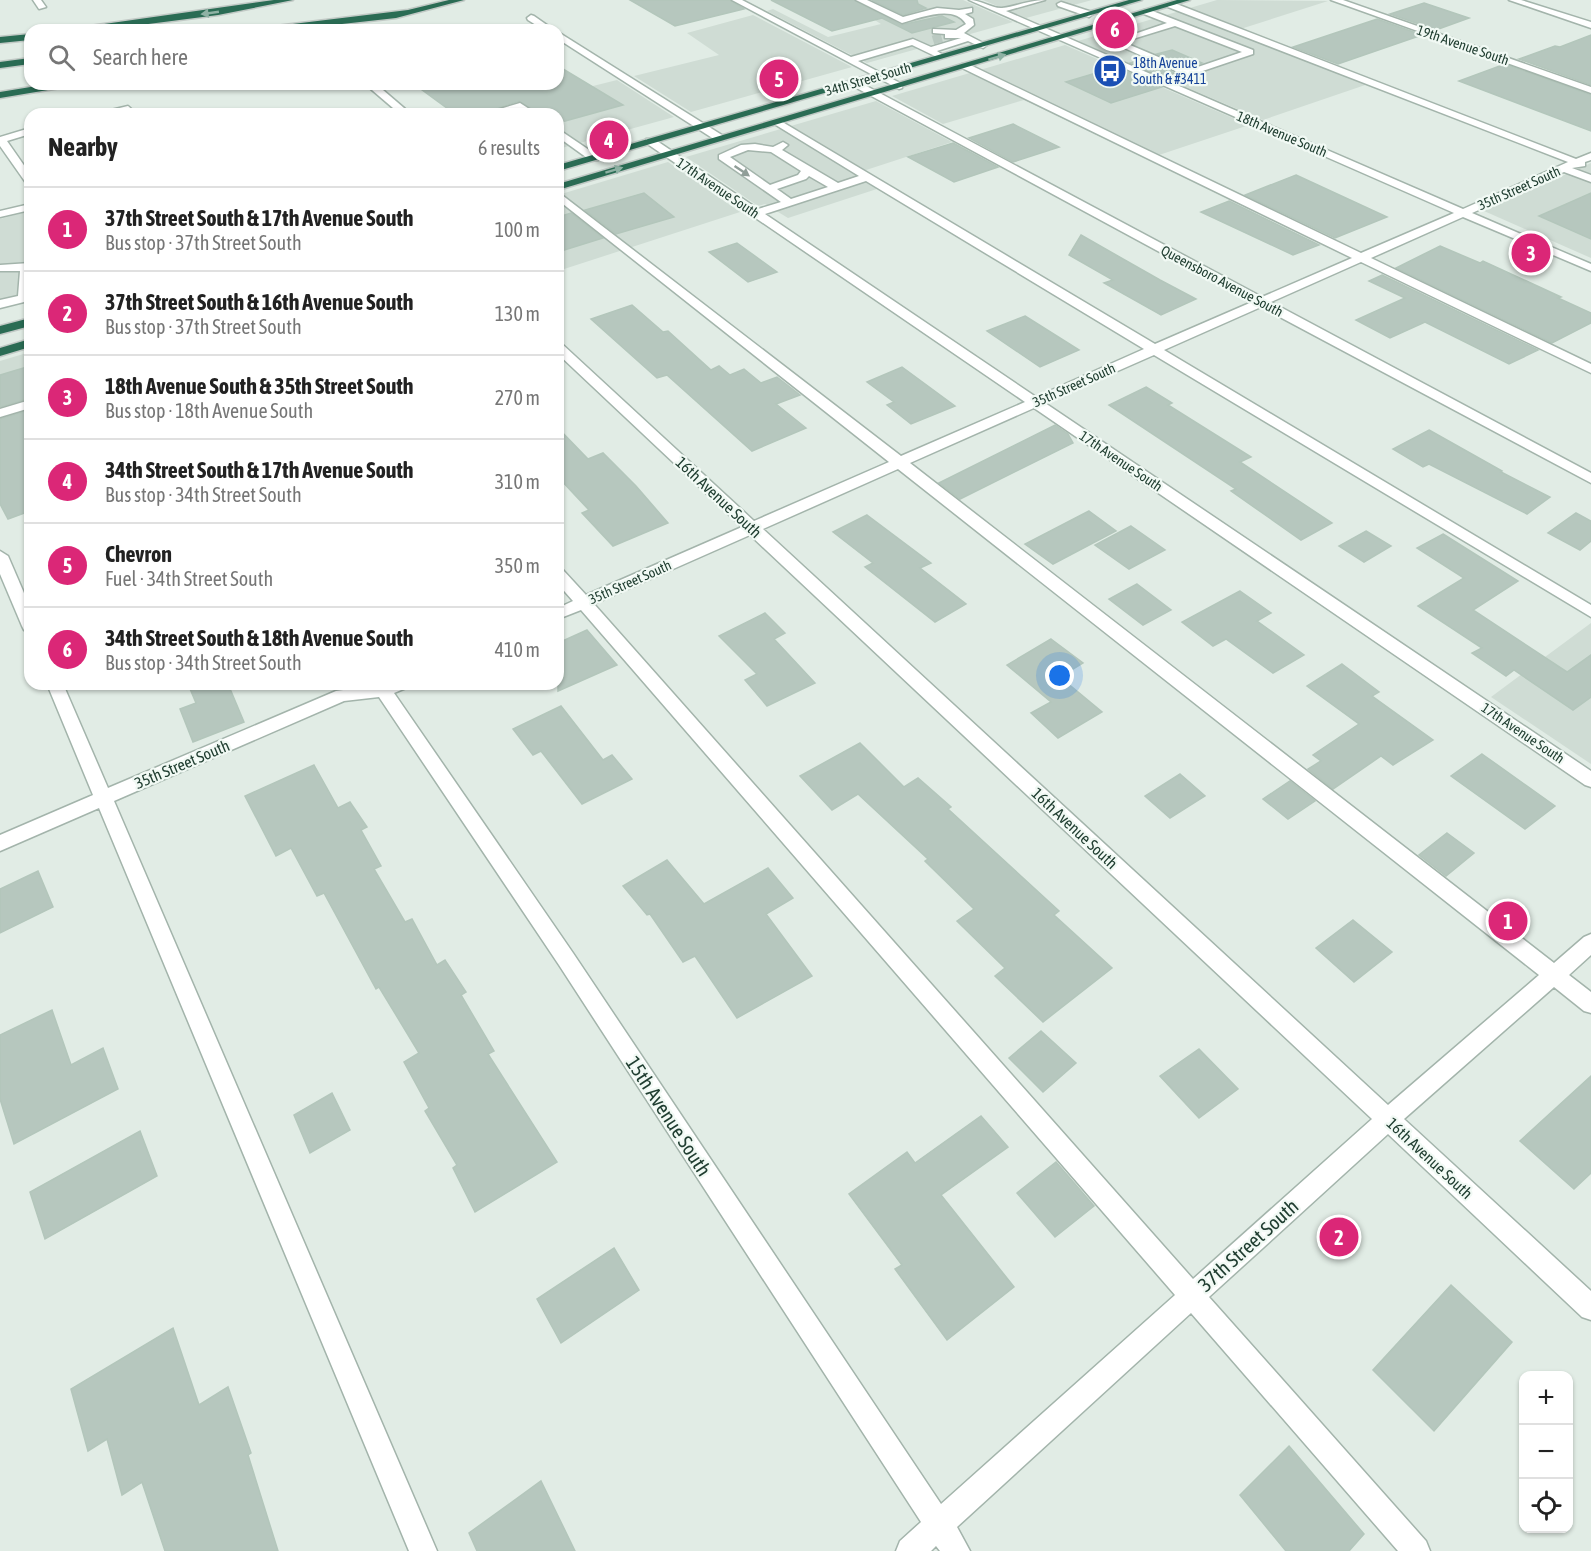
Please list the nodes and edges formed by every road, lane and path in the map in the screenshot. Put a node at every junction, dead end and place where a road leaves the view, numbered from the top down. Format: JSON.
{"nodes":[{"id":1,"x":289,"y":0,"type":"edge"},
{"id":2,"x":460,"y":0,"type":"edge"},
{"id":3,"x":736,"y":0,"type":"edge"},
{"id":4,"x":860,"y":0,"type":"edge"},
{"id":5,"x":973,"y":0,"type":"edge"},
{"id":6,"x":1041,"y":0,"type":"edge"},
{"id":7,"x":1075,"y":0,"type":"edge"},
{"id":8,"x":1138,"y":0,"type":"edge"},
{"id":9,"x":1186,"y":0,"type":"edge"},
{"id":10,"x":1335,"y":0,"type":"edge"},
{"id":11,"x":1514,"y":0,"type":"edge"},
{"id":12,"x":1057,"y":2,"type":"edge"},
{"id":13,"x":1171,"y":4,"type":"junction"},
{"id":14,"x":985,"y":5,"type":"junction"},
{"id":15,"x":998,"y":11,"type":"junction"},
{"id":16,"x":407,"y":12,"type":"junction"},
{"id":17,"x":1148,"y":12,"type":"junction"},
{"id":18,"x":959,"y":13,"type":"junction"},
{"id":19,"x":1089,"y":14,"type":"junction"},
{"id":20,"x":531,"y":18,"type":"dead end"},
{"id":21,"x":1175,"y":23,"type":"junction"},
{"id":22,"x":128,"y":24,"type":"edge"},
{"id":23,"x":314,"y":24,"type":"edge"},
{"id":24,"x":354,"y":24,"type":"edge"},
{"id":25,"x":540,"y":24,"type":"edge"},
{"id":26,"x":1591,"y":25,"type":"edge"},
{"id":27,"x":1039,"y":29,"type":"junction"},
{"id":28,"x":958,"y":33,"type":"junction"},
{"id":29,"x":946,"y":36,"type":"tunnel mouth"},
{"id":30,"x":24,"y":38,"type":"edge"},
{"id":31,"x":968,"y":38,"type":"junction"},
{"id":32,"x":1060,"y":38,"type":"junction"},
{"id":33,"x":564,"y":39,"type":"edge"},
{"id":34,"x":917,"y":39,"type":"junction"},
{"id":35,"x":0,"y":40,"type":"edge"},
{"id":36,"x":983,"y":45,"type":"junction"},
{"id":37,"x":930,"y":50,"type":"junction"},
{"id":38,"x":943,"y":57,"type":"junction"},
{"id":39,"x":850,"y":60,"type":"junction"},
{"id":40,"x":24,"y":62,"type":"edge"},
{"id":41,"x":0,"y":65,"type":"edge"},
{"id":42,"x":965,"y":66,"type":"junction"},
{"id":43,"x":1189,"y":73,"type":"junction"},
{"id":44,"x":880,"y":75,"type":"junction"},
{"id":45,"x":1162,"y":82,"type":"junction"},
{"id":46,"x":854,"y":83,"type":"junction"},
{"id":47,"x":899,"y":86,"type":"junction"},
{"id":48,"x":30,"y":90,"type":"edge"},
{"id":49,"x":377,"y":90,"type":"edge"},
{"id":50,"x":1591,"y":90,"type":"edge"},
{"id":51,"x":874,"y":93,"type":"junction"},
{"id":52,"x":0,"y":95,"type":"edge"},
{"id":53,"x":399,"y":108,"type":"edge"},
{"id":54,"x":776,"y":122,"type":"junction"},
{"id":55,"x":702,"y":127,"type":"junction"},
{"id":56,"x":24,"y":133,"type":"edge"},
{"id":57,"x":564,"y":138,"type":"edge"},
{"id":58,"x":721,"y":139,"type":"junction"},
{"id":59,"x":804,"y":139,"type":"junction"},
{"id":60,"x":1,"y":140,"type":"edge"},
{"id":61,"x":650,"y":141,"type":"junction"},
{"id":62,"x":775,"y":150,"type":"junction"},
{"id":63,"x":669,"y":154,"type":"junction"},
{"id":64,"x":1591,"y":156,"type":"edge"},
{"id":65,"x":594,"y":158,"type":"junction"},
{"id":66,"x":1576,"y":162,"type":"junction"},
{"id":67,"x":564,"y":166,"type":"edge"},
{"id":68,"x":1563,"y":168,"type":"junction"},
{"id":69,"x":1591,"y":168,"type":"edge"},
{"id":70,"x":807,"y":171,"type":"junction"},
{"id":71,"x":24,"y":175,"type":"edge"},
{"id":72,"x":867,"y":177,"type":"junction"},
{"id":73,"x":1591,"y":179,"type":"edge"},
{"id":74,"x":564,"y":185,"type":"edge"},
{"id":75,"x":838,"y":188,"type":"junction"},
{"id":76,"x":768,"y":189,"type":"junction"},
{"id":77,"x":564,"y":200,"type":"edge"},
{"id":78,"x":790,"y":203,"type":"junction"},
{"id":79,"x":24,"y":208,"type":"edge"},
{"id":80,"x":1463,"y":212,"type":"junction"},
{"id":81,"x":757,"y":213,"type":"junction"},
{"id":82,"x":0,"y":214,"type":"edge"},
{"id":83,"x":1591,"y":253,"type":"edge"},
{"id":84,"x":1361,"y":258,"type":"junction"},
{"id":85,"x":1575,"y":260,"type":"junction"},
{"id":86,"x":24,"y":266,"type":"edge"},
{"id":87,"x":0,"y":268,"type":"edge"},
{"id":88,"x":1591,"y":268,"type":"edge"},
{"id":89,"x":1260,"y":302,"type":"junction"},
{"id":90,"x":0,"y":304,"type":"edge"},
{"id":91,"x":24,"y":304,"type":"edge"},
{"id":92,"x":24,"y":324,"type":"edge"},
{"id":93,"x":0,"y":330,"type":"edge"},
{"id":94,"x":24,"y":345,"type":"edge"},
{"id":95,"x":1154,"y":350,"type":"junction"},
{"id":96,"x":0,"y":352,"type":"edge"},
{"id":97,"x":564,"y":353,"type":"edge"},
{"id":98,"x":1591,"y":369,"type":"edge"},
{"id":99,"x":1035,"y":402,"type":"junction"},
{"id":100,"x":24,"y":406,"type":"edge"},
{"id":101,"x":0,"y":413,"type":"edge"},
{"id":102,"x":900,"y":462,"type":"junction"},
{"id":103,"x":1591,"y":479,"type":"edge"},
{"id":104,"x":752,"y":528,"type":"junction"},
{"id":105,"x":0,"y":556,"type":"edge"},
{"id":106,"x":564,"y":581,"type":"edge"},
{"id":107,"x":583,"y":603,"type":"junction"},
{"id":108,"x":564,"y":611,"type":"edge"},
{"id":109,"x":24,"y":612,"type":"edge"},
{"id":110,"x":1591,"y":612,"type":"edge"},
{"id":111,"x":58,"y":690,"type":"edge"},
{"id":112,"x":367,"y":690,"type":"edge"},
{"id":113,"x":390,"y":690,"type":"edge"},
{"id":114,"x":1591,"y":780,"type":"edge"},
{"id":115,"x":104,"y":798,"type":"junction"},
{"id":116,"x":0,"y":843,"type":"edge"},
{"id":117,"x":1591,"y":943,"type":"edge"},
{"id":118,"x":1554,"y":975,"type":"junction"},
{"id":119,"x":1591,"y":1004,"type":"edge"},
{"id":120,"x":1388,"y":1119,"type":"junction"},
{"id":121,"x":1192,"y":1296,"type":"junction"},
{"id":122,"x":1591,"y":1308,"type":"edge"},
{"id":123,"x":939,"y":1525,"type":"junction"},
{"id":124,"x":423,"y":1551,"type":"edge"},
{"id":125,"x":910,"y":1551,"type":"edge"},
{"id":126,"x":956,"y":1551,"type":"edge"},
{"id":127,"x":1416,"y":1551,"type":"edge"}],
"edges":[{"from":1,"to":22,"type":"highway","one_way":true},
{"from":2,"to":16,"type":"highway"},
{"from":3,"to":39,"type":"street"},
{"from":4,"to":18,"type":"street"},
{"from":5,"to":14,"type":"street","name":"18th Avenue South"},
{"from":6,"to":15,"type":"street"},
{"from":7,"to":12,"type":"street"},
{"from":8,"to":19,"type":"highway","name":"34th Street South"},
{"from":9,"to":13,"type":"highway","name":"34th Street South"},
{"from":10,"to":50,"type":"street","name":"19th Avenue South"},
{"from":11,"to":26,"type":"street"},
{"from":12,"to":19,"type":"street"},
{"from":13,"to":17,"type":"highway","name":"34th Street South"},
{"from":13,"to":66,"type":"street"},
{"from":14,"to":15,"type":"street","name":"18th Avenue South"},
{"from":14,"to":18,"type":"street"},
{"from":15,"to":27,"type":"street","name":"18th Avenue South"},
{"from":16,"to":23,"type":"highway"},
{"from":16,"to":24,"type":"highway"},
{"from":17,"to":21,"type":"street"},
{"from":17,"to":32,"type":"highway","name":"34th Street South"},
{"from":18,"to":28,"type":"street"},
{"from":19,"to":27,"type":"highway","name":"34th Street South"},
{"from":20,"to":25,"type":"street"},
{"from":21,"to":43,"type":"street"},
{"from":21,"to":43,"type":"street"},
{"from":27,"to":32,"type":"street","name":"18th Avenue South"},
{"from":27,"to":36,"type":"highway","name":"34th Street South"},
{"from":28,"to":29,"type":"street"},
{"from":28,"to":31,"type":"street"},
{"from":28,"to":34,"type":"street"},
{"from":30,"to":35,"type":"highway"},
{"from":31,"to":36,"type":"street"},
{"from":31,"to":37,"type":"street"},
{"from":42,"to":32,"type":"highway","name":"34th Street South","one_way":true},
{"from":32,"to":45,"type":"street","name":"18th Avenue South"},
{"from":33,"to":55,"type":"street"},
{"from":34,"to":37,"type":"street"},
{"from":34,"to":39,"type":"street"},
{"from":36,"to":38,"type":"highway","name":"34th Street South"},
{"from":37,"to":38,"type":"street"},
{"from":38,"to":44,"type":"highway","name":"34th Street South"},
{"from":39,"to":44,"type":"street"},
{"from":40,"to":41,"type":"highway"},
{"from":42,"to":47,"type":"highway","name":"34th Street South"},
{"from":42,"to":84,"type":"street"},
{"from":43,"to":45,"type":"street"},
{"from":44,"to":46,"type":"highway","name":"34th Street South"},
{"from":44,"to":47,"type":"street"},
{"from":45,"to":80,"type":"street","name":"18th Avenue South"},
{"from":46,"to":51,"type":"street","name":"Queensboro Avenue South"},
{"from":46,"to":55,"type":"highway","name":"34th Street South"},
{"from":47,"to":51,"type":"highway","name":"34th Street South"},
{"from":48,"to":52,"type":"highway"},
{"from":49,"to":53,"type":"street"},
{"from":51,"to":54,"type":"highway","name":"34th Street South"},
{"from":51,"to":89,"type":"street","name":"Queensboro Avenue South"},
{"from":54,"to":58,"type":"highway","name":"34th Street South"},
{"from":54,"to":59,"type":"street"},
{"from":55,"to":58,"type":"street"},
{"from":55,"to":61,"type":"highway","name":"34th Street South"},
{"from":56,"to":60,"type":"street"},
{"from":57,"to":65,"type":"street"},
{"from":58,"to":63,"type":"highway","name":"34th Street South"},
{"from":59,"to":62,"type":"street"},
{"from":59,"to":72,"type":"street"},
{"from":60,"to":71,"type":"street"},
{"from":61,"to":63,"type":"street","name":"17th Avenue South"},
{"from":61,"to":65,"type":"highway","name":"34th Street South"},
{"from":62,"to":70,"type":"street"},
{"from":62,"to":76,"type":"street","one_way":true},
{"from":74,"to":63,"type":"highway","name":"34th Street South","one_way":true},
{"from":63,"to":81,"type":"street","name":"17th Avenue South"},
{"from":64,"to":66,"type":"street","name":"35th Street South"},
{"from":65,"to":67,"type":"highway","name":"34th Street South"},
{"from":66,"to":68,"type":"street","name":"35th Street South"},
{"from":66,"to":69,"type":"street"},
{"from":68,"to":73,"type":"street"},
{"from":68,"to":80,"type":"street","name":"35th Street South"},
{"from":70,"to":75,"type":"street"},
{"from":70,"to":76,"type":"street"},
{"from":72,"to":75,"type":"street"},
{"from":72,"to":95,"type":"street"},
{"from":75,"to":78,"type":"street"},
{"from":76,"to":78,"type":"street"},
{"from":77,"to":102,"type":"street"},
{"from":78,"to":81,"type":"street"},
{"from":79,"to":82,"type":"street"},
{"from":80,"to":84,"type":"street","name":"35th Street South"},
{"from":80,"to":85,"type":"street","name":"18th Avenue South"},
{"from":81,"to":99,"type":"street","name":"17th Avenue South"},
{"from":83,"to":85,"type":"street"},
{"from":84,"to":89,"type":"street","name":"35th Street South"},
{"from":84,"to":98,"type":"street"},
{"from":85,"to":88,"type":"street","name":"18th Avenue South"},
{"from":86,"to":87,"type":"street"},
{"from":89,"to":95,"type":"street","name":"35th Street South"},
{"from":89,"to":103,"type":"street","name":"Queensboro Avenue South"},
{"from":90,"to":91,"type":"street"},
{"from":92,"to":93,"type":"highway"},
{"from":94,"to":96,"type":"highway"},
{"from":95,"to":99,"type":"street","name":"35th Street South"},
{"from":95,"to":110,"type":"street"},
{"from":97,"to":104,"type":"street","name":"16th Avenue South"},
{"from":99,"to":102,"type":"street","name":"35th Street South"},
{"from":99,"to":114,"type":"street","name":"17th Avenue South"},
{"from":100,"to":101,"type":"street"},
{"from":102,"to":104,"type":"street","name":"35th Street South"},
{"from":102,"to":118,"type":"street"},
{"from":104,"to":107,"type":"street","name":"35th Street South"},
{"from":104,"to":120,"type":"street","name":"16th Avenue South"},
{"from":105,"to":109,"type":"street"},
{"from":106,"to":107,"type":"street"},
{"from":107,"to":108,"type":"street","name":"35th Street South"},
{"from":107,"to":121,"type":"street"},
{"from":111,"to":115,"type":"street"},
{"from":112,"to":115,"type":"street","name":"35th Street South"},
{"from":113,"to":123,"type":"street","name":"15th Avenue South"},
{"from":115,"to":116,"type":"street","name":"35th Street South"},
{"from":115,"to":124,"type":"street"},
{"from":117,"to":118,"type":"street","name":"37th Street South"},
{"from":118,"to":119,"type":"street"},
{"from":118,"to":120,"type":"street","name":"37th Street South"},
{"from":120,"to":121,"type":"street","name":"37th Street South"},
{"from":120,"to":122,"type":"street","name":"16th Avenue South"},
{"from":121,"to":123,"type":"street","name":"37th Street South"},
{"from":121,"to":127,"type":"street"},
{"from":123,"to":125,"type":"street","name":"37th Street South"},
{"from":123,"to":126,"type":"street","name":"15th Avenue South"}]}
